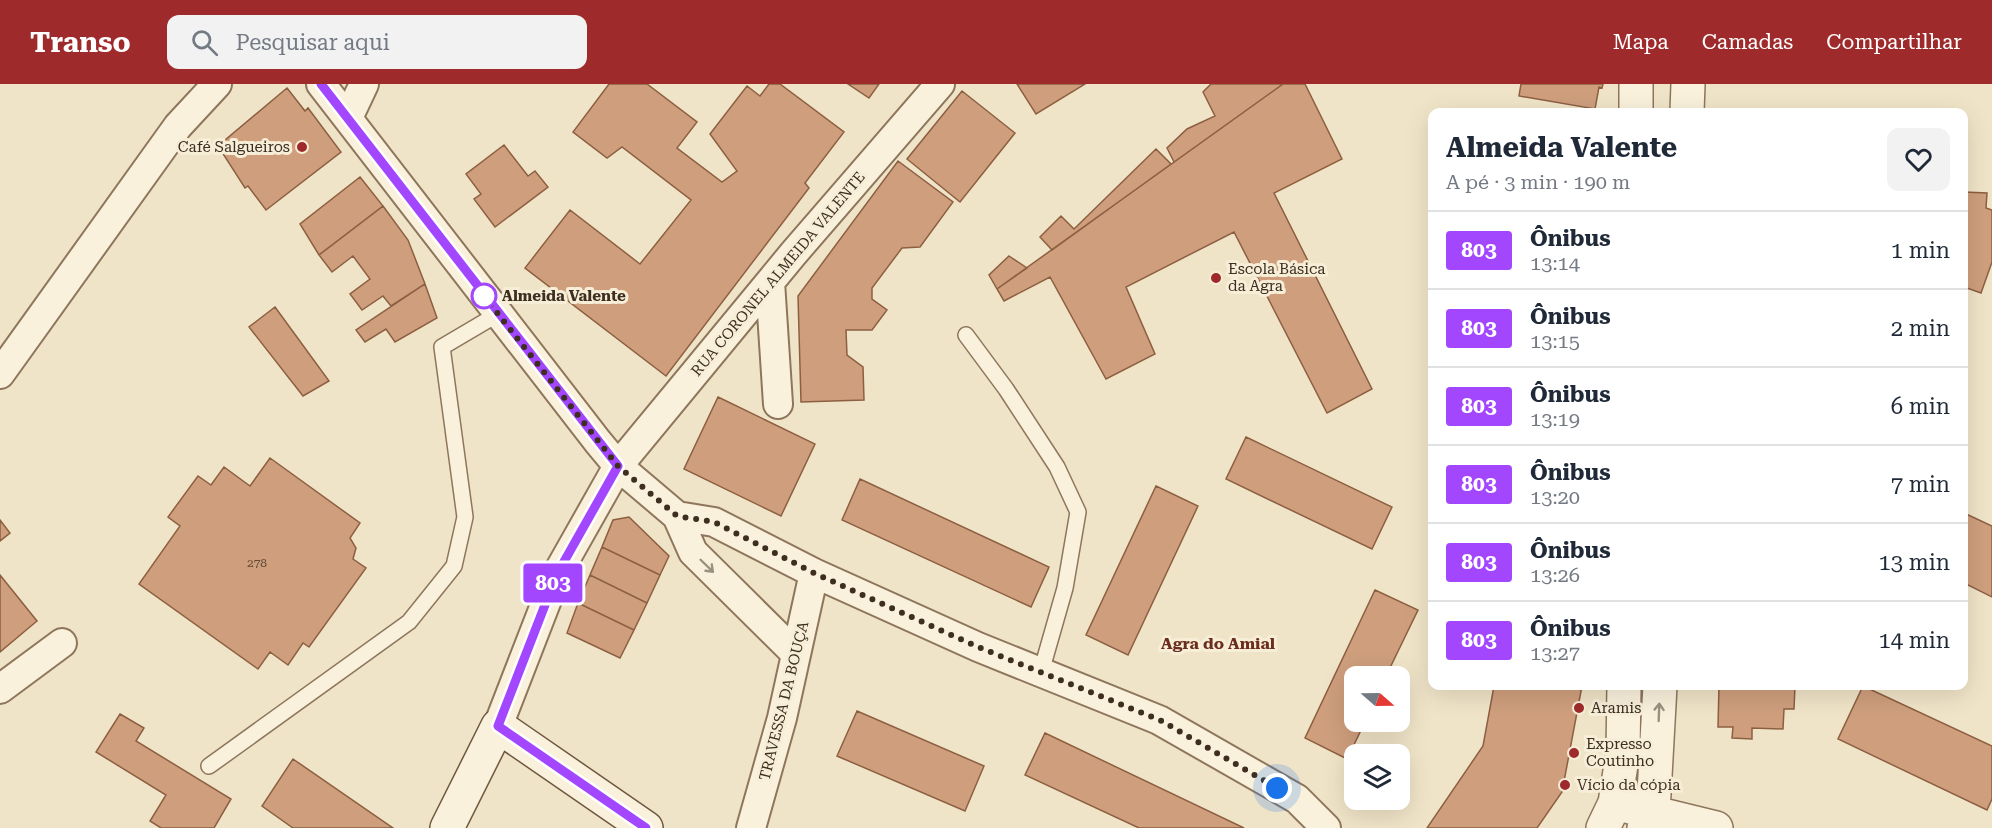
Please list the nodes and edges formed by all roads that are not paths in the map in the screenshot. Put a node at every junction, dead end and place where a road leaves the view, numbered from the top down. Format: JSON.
{"nodes":[{"id":1,"x":217,"y":84,"type":"edge"},
{"id":2,"x":321,"y":84,"type":"edge"},
{"id":3,"x":364,"y":84,"type":"edge"},
{"id":4,"x":940,"y":84,"type":"edge"},
{"id":5,"x":1636,"y":84,"type":"edge"},
{"id":6,"x":1688,"y":84,"type":"edge"},
{"id":7,"x":1636,"y":108,"type":"edge"},
{"id":8,"x":1687,"y":108,"type":"edge"},
{"id":9,"x":348,"y":118,"type":"junction"},
{"id":10,"x":770,"y":282,"type":"junction"},
{"id":11,"x":498,"y":314,"type":"junction"},
{"id":12,"x":966,"y":335,"type":"dead end"},
{"id":13,"x":0,"y":374,"type":"edge"},
{"id":14,"x":778,"y":404,"type":"dead end"},
{"id":15,"x":618,"y":466,"type":"junction"},
{"id":16,"x":677,"y":516,"type":"junction"},
{"id":17,"x":814,"y":573,"type":"junction"},
{"id":18,"x":62,"y":643,"type":"dead end"},
{"id":19,"x":796,"y":654,"type":"junction"},
{"id":20,"x":1041,"y":672,"type":"junction"},
{"id":21,"x":0,"y":689,"type":"edge"},
{"id":22,"x":1624,"y":690,"type":"edge"},
{"id":23,"x":1660,"y":690,"type":"edge"},
{"id":24,"x":498,"y":726,"type":"junction"},
{"id":25,"x":209,"y":766,"type":"dead end"},
{"id":26,"x":1609,"y":816,"type":"edge"},
{"id":27,"x":1648,"y":820,"type":"edge"},
{"id":28,"x":447,"y":828,"type":"edge"},
{"id":29,"x":646,"y":828,"type":"edge"},
{"id":30,"x":751,"y":828,"type":"edge"},
{"id":31,"x":1326,"y":828,"type":"edge"},
{"id":32,"x":1716,"y":828,"type":"edge"}],
"edges":[{"from":1,"to":13,"type":"street"},
{"from":2,"to":9,"type":"street"},
{"from":3,"to":9,"type":"street"},
{"from":4,"to":10,"type":"street","name":"RUA CORONEL ALMEIDA VALENTE"},
{"from":5,"to":7,"type":"street"},
{"from":6,"to":8,"type":"street"},
{"from":9,"to":11,"type":"street"},
{"from":10,"to":14,"type":"street"},
{"from":10,"to":15,"type":"street","name":"RUA CORONEL ALMEIDA VALENTE"},
{"from":11,"to":15,"type":"street"},
{"from":11,"to":25,"type":"lane"},
{"from":12,"to":20,"type":"lane"},
{"from":15,"to":16,"type":"street"},
{"from":15,"to":24,"type":"street","name":"RUA CORONEL ALMEIDA VALENTE"},
{"from":16,"to":17,"type":"street"},
{"from":16,"to":19,"type":"street","one_way":true},
{"from":17,"to":19,"type":"street","name":"TRAVESSA DA BOUÇA"},
{"from":17,"to":20,"type":"street"},
{"from":18,"to":21,"type":"street"},
{"from":19,"to":30,"type":"street","name":"TRAVESSA DA BOUÇA"},
{"from":20,"to":31,"type":"street"},
{"from":22,"to":26,"type":"street"},
{"from":27,"to":23,"type":"street","one_way":true},
{"from":24,"to":28,"type":"street"},
{"from":24,"to":29,"type":"street"},
{"from":26,"to":27,"type":"street"},
{"from":27,"to":32,"type":"street"}]}
